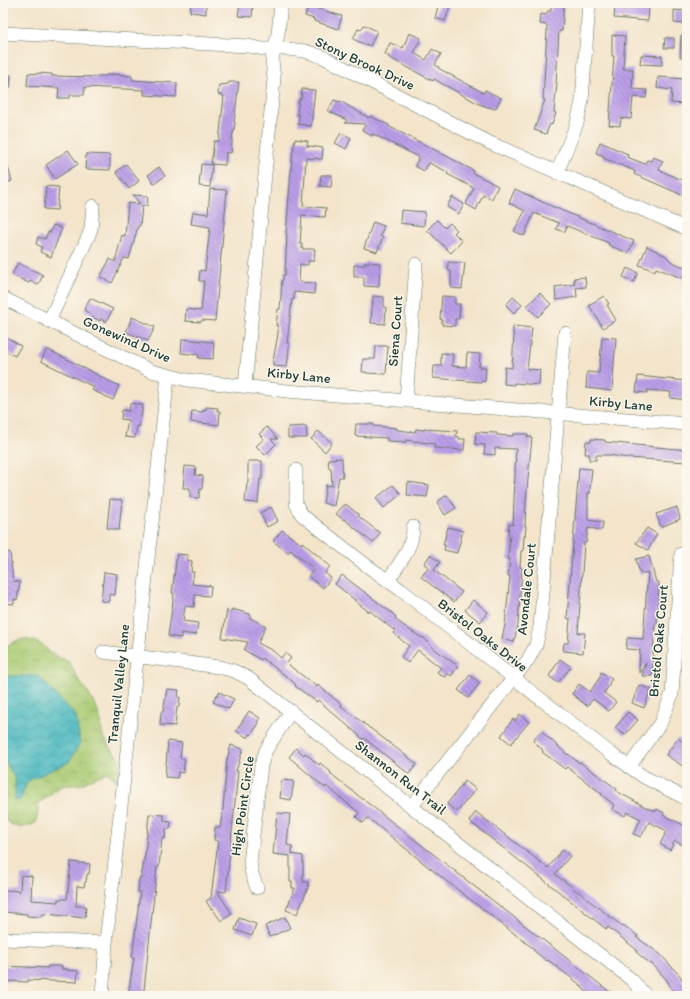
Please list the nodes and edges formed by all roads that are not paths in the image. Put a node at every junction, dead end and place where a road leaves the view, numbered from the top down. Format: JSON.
{"nodes":[{"id":1,"x":281,"y":3,"type":"edge"},
{"id":2,"x":589,"y":3,"type":"edge"},
{"id":3,"x":3,"y":33,"type":"edge"},
{"id":4,"x":274,"y":49,"type":"junction"},
{"id":5,"x":558,"y":173,"type":"junction"},
{"id":6,"x":93,"y":206,"type":"dead end"},
{"id":7,"x":687,"y":229,"type":"edge"},
{"id":8,"x":416,"y":264,"type":"dead end"},
{"id":9,"x":3,"y":298,"type":"edge"},
{"id":10,"x":49,"y":321,"type":"junction"},
{"id":11,"x":565,"y":334,"type":"dead end"},
{"id":12,"x":168,"y":376,"type":"junction"},
{"id":13,"x":245,"y":386,"type":"junction"},
{"id":14,"x":406,"y":400,"type":"junction"},
{"id":15,"x":559,"y":414,"type":"junction"},
{"id":16,"x":687,"y":424,"type":"edge"},
{"id":17,"x":296,"y":470,"type":"dead end"},
{"id":18,"x":413,"y":527,"type":"dead end"},
{"id":19,"x":681,"y":554,"type":"dead end"},
{"id":20,"x":388,"y":580,"type":"junction"},
{"id":21,"x":103,"y":652,"type":"dead end"},
{"id":22,"x":138,"y":656,"type":"junction"},
{"id":23,"x":513,"y":679,"type":"junction"},
{"id":24,"x":291,"y":711,"type":"junction"},
{"id":25,"x":629,"y":767,"type":"junction"},
{"id":26,"x":687,"y":799,"type":"edge"},
{"id":27,"x":412,"y":806,"type":"junction"},
{"id":28,"x":257,"y":888,"type":"dead end"},
{"id":29,"x":3,"y":939,"type":"edge"},
{"id":30,"x":106,"y":943,"type":"junction"},
{"id":31,"x":102,"y":996,"type":"edge"},
{"id":32,"x":646,"y":996,"type":"edge"}],
"edges":[{"from":1,"to":4,"type":"street","name":"Kirby Lane"},
{"from":2,"to":5,"type":"street"},
{"from":3,"to":4,"type":"street","name":"Stony Brook Drive"},
{"from":4,"to":5,"type":"street","name":"Stony Brook Drive"},
{"from":4,"to":13,"type":"street","name":"Kirby Lane"},
{"from":5,"to":7,"type":"street","name":"Stony Brook Drive"},
{"from":6,"to":10,"type":"street"},
{"from":8,"to":14,"type":"street","name":"Siena Court"},
{"from":9,"to":10,"type":"street","name":"Gonewind Drive"},
{"from":10,"to":12,"type":"street","name":"Gonewind Drive"},
{"from":11,"to":15,"type":"street","name":"Avondale Court"},
{"from":12,"to":13,"type":"street","name":"Gonewind Drive"},
{"from":12,"to":22,"type":"street","name":"Tranquil Valley Lane"},
{"from":13,"to":14,"type":"street","name":"Kirby Lane"},
{"from":14,"to":15,"type":"street","name":"Kirby Lane"},
{"from":15,"to":16,"type":"street","name":"Kirby Lane"},
{"from":15,"to":23,"type":"street","name":"Avondale Court"},
{"from":17,"to":20,"type":"street","name":"Bristol Oaks Drive"},
{"from":18,"to":20,"type":"street"},
{"from":19,"to":25,"type":"street","name":"Bristol Oaks Court"},
{"from":20,"to":23,"type":"street","name":"Bristol Oaks Drive"},
{"from":21,"to":22,"type":"street","name":"Shannon Run Trail"},
{"from":22,"to":24,"type":"street","name":"Shannon Run Trail"},
{"from":22,"to":30,"type":"street","name":"Tranquil Valley Lane"},
{"from":23,"to":25,"type":"street","name":"Bristol Oaks Drive"},
{"from":23,"to":27,"type":"street","name":"Avondale Court"},
{"from":24,"to":27,"type":"street","name":"Shannon Run Trail"},
{"from":24,"to":28,"type":"street","name":"High Point Circle"},
{"from":25,"to":26,"type":"street","name":"Bristol Oaks Drive"},
{"from":27,"to":32,"type":"street","name":"Shannon Run Trail"},
{"from":29,"to":30,"type":"street"},
{"from":30,"to":31,"type":"street","name":"Tranquil Valley Lane"}]}
